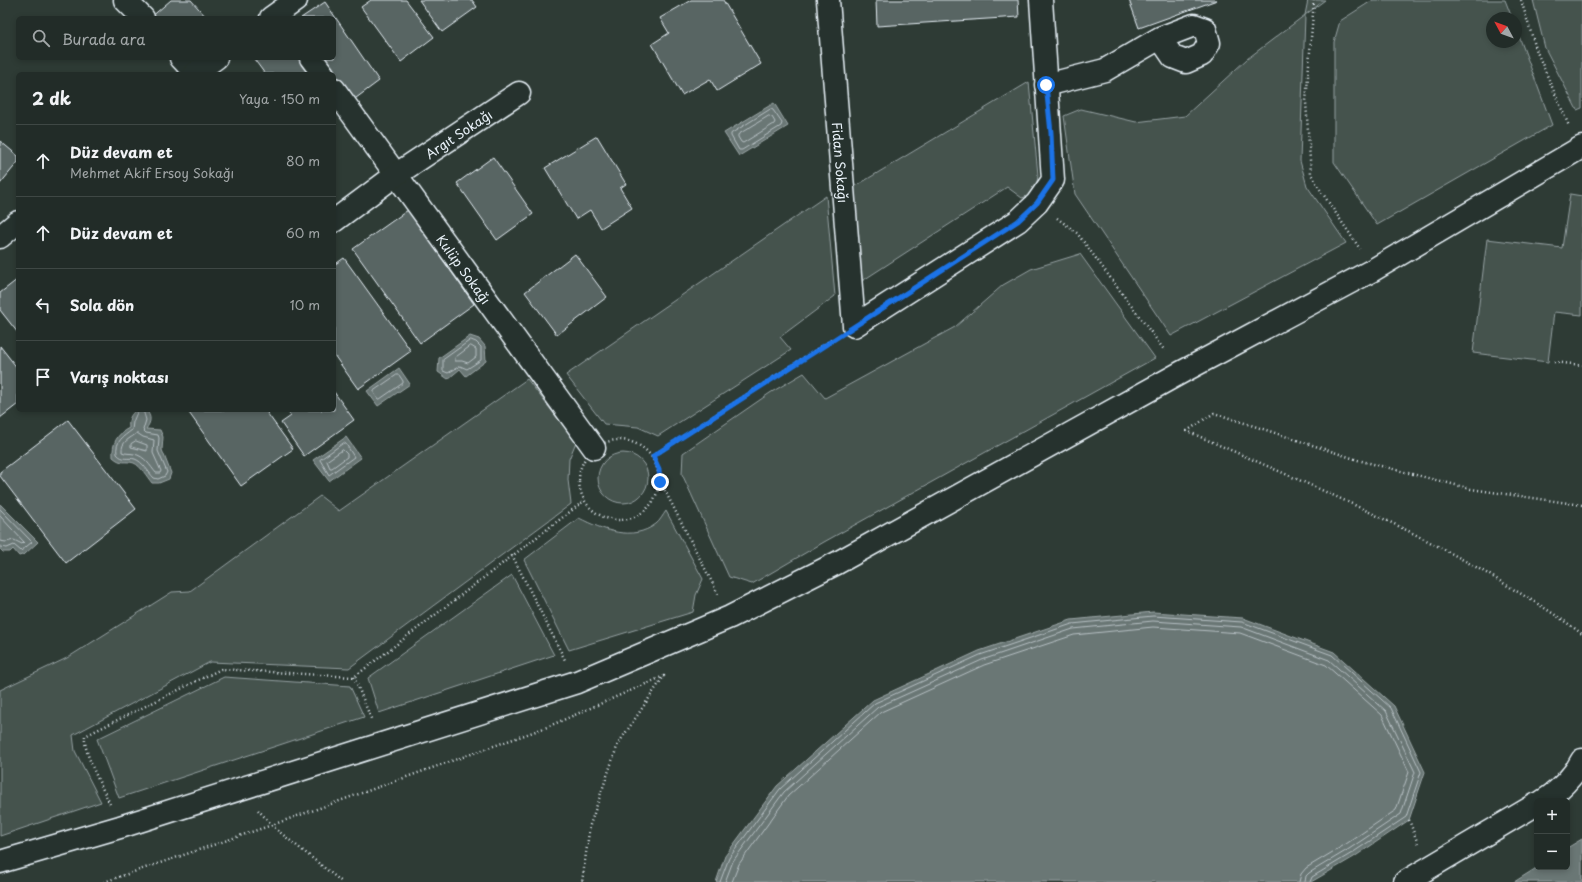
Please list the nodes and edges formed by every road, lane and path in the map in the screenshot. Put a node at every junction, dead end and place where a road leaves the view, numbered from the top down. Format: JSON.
{"nodes":[{"id":1,"x":126,"y":0,"type":"edge"},
{"id":2,"x":296,"y":0,"type":"edge"},
{"id":3,"x":828,"y":0,"type":"edge"},
{"id":4,"x":1041,"y":0,"type":"edge"},
{"id":5,"x":1314,"y":0,"type":"edge"},
{"id":6,"x":1520,"y":0,"type":"edge"},
{"id":7,"x":141,"y":16,"type":"edge"},
{"id":8,"x":277,"y":16,"type":"edge"},
{"id":9,"x":1160,"y":38,"type":"dead end"},
{"id":10,"x":211,"y":60,"type":"edge"},
{"id":11,"x":312,"y":60,"type":"edge"},
{"id":12,"x":190,"y":68,"type":"edge"},
{"id":13,"x":322,"y":72,"type":"edge"},
{"id":14,"x":1046,"y":85,"type":"junction"},
{"id":15,"x":336,"y":92,"type":"edge"},
{"id":16,"x":519,"y":93,"type":"dead end"},
{"id":17,"x":1580,"y":148,"type":"edge"},
{"id":18,"x":397,"y":174,"type":"junction"},
{"id":19,"x":1037,"y":203,"type":"junction"},
{"id":20,"x":336,"y":220,"type":"edge"},
{"id":21,"x":16,"y":224,"type":"edge"},
{"id":22,"x":0,"y":237,"type":"edge"},
{"id":23,"x":1373,"y":270,"type":"junction"},
{"id":24,"x":854,"y":326,"type":"junction"},
{"id":25,"x":1554,"y":362,"type":"dead end"},
{"id":26,"x":1582,"y":365,"type":"edge"},
{"id":27,"x":1182,"y":372,"type":"junction"},
{"id":28,"x":594,"y":448,"type":"junction"},
{"id":29,"x":653,"y":456,"type":"junction"},
{"id":30,"x":660,"y":482,"type":"junction"},
{"id":31,"x":584,"y":501,"type":"junction"},
{"id":32,"x":1582,"y":505,"type":"edge"},
{"id":33,"x":512,"y":555,"type":"junction"},
{"id":34,"x":730,"y":617,"type":"junction"},
{"id":35,"x":1582,"y":634,"type":"edge"},
{"id":36,"x":354,"y":677,"type":"junction"},
{"id":37,"x":576,"y":682,"type":"junction"},
{"id":38,"x":381,"y":744,"type":"junction"},
{"id":39,"x":1582,"y":760,"type":"edge"},
{"id":40,"x":1548,"y":798,"type":"edge"},
{"id":41,"x":1534,"y":806,"type":"edge"},
{"id":42,"x":272,"y":825,"type":"junction"},
{"id":43,"x":120,"y":827,"type":"junction"},
{"id":44,"x":0,"y":862,"type":"edge"},
{"id":45,"x":104,"y":882,"type":"edge"},
{"id":46,"x":342,"y":882,"type":"edge"},
{"id":47,"x":582,"y":882,"type":"edge"},
{"id":48,"x":1405,"y":882,"type":"edge"}],
"edges":[{"from":1,"to":7,"type":"street"},
{"from":2,"to":8,"type":"street"},
{"from":3,"to":24,"type":"street","name":"Fidan Sokağı"},
{"from":4,"to":14,"type":"street"},
{"from":5,"to":23,"type":"path"},
{"from":6,"to":17,"type":"path"},
{"from":9,"to":14,"type":"street"},
{"from":10,"to":12,"type":"street"},
{"from":11,"to":13,"type":"street"},
{"from":14,"to":19,"type":"street"},
{"from":15,"to":18,"type":"street","name":"Kulüp Sokağı"},
{"from":16,"to":18,"type":"street","name":"Argıt Sokağı"},
{"from":17,"to":23,"type":"street"},
{"from":18,"to":20,"type":"street","name":"Argıt Sokağı"},
{"from":18,"to":28,"type":"street","name":"Kulüp Sokağı"},
{"from":19,"to":24,"type":"street"},
{"from":19,"to":27,"type":"path"},
{"from":21,"to":22,"type":"street"},
{"from":23,"to":27,"type":"street"},
{"from":24,"to":29,"type":"path"},
{"from":25,"to":26,"type":"path"},
{"from":27,"to":34,"type":"street"},
{"from":28,"to":29,"type":"path"},
{"from":28,"to":31,"type":"path"},
{"from":29,"to":30,"type":"path"},
{"from":30,"to":31,"type":"path"},
{"from":30,"to":34,"type":"path"},
{"from":31,"to":33,"type":"path"},
{"from":32,"to":35,"type":"path"},
{"from":33,"to":36,"type":"path"},
{"from":33,"to":37,"type":"path"},
{"from":34,"to":37,"type":"street"},
{"from":36,"to":38,"type":"path"},
{"from":36,"to":43,"type":"path"},
{"from":37,"to":38,"type":"street"},
{"from":38,"to":43,"type":"street"},
{"from":39,"to":40,"type":"street"},
{"from":41,"to":48,"type":"street"},
{"from":42,"to":45,"type":"path"},
{"from":42,"to":46,"type":"path"},
{"from":42,"to":47,"type":"path"},
{"from":43,"to":44,"type":"street"}]}
